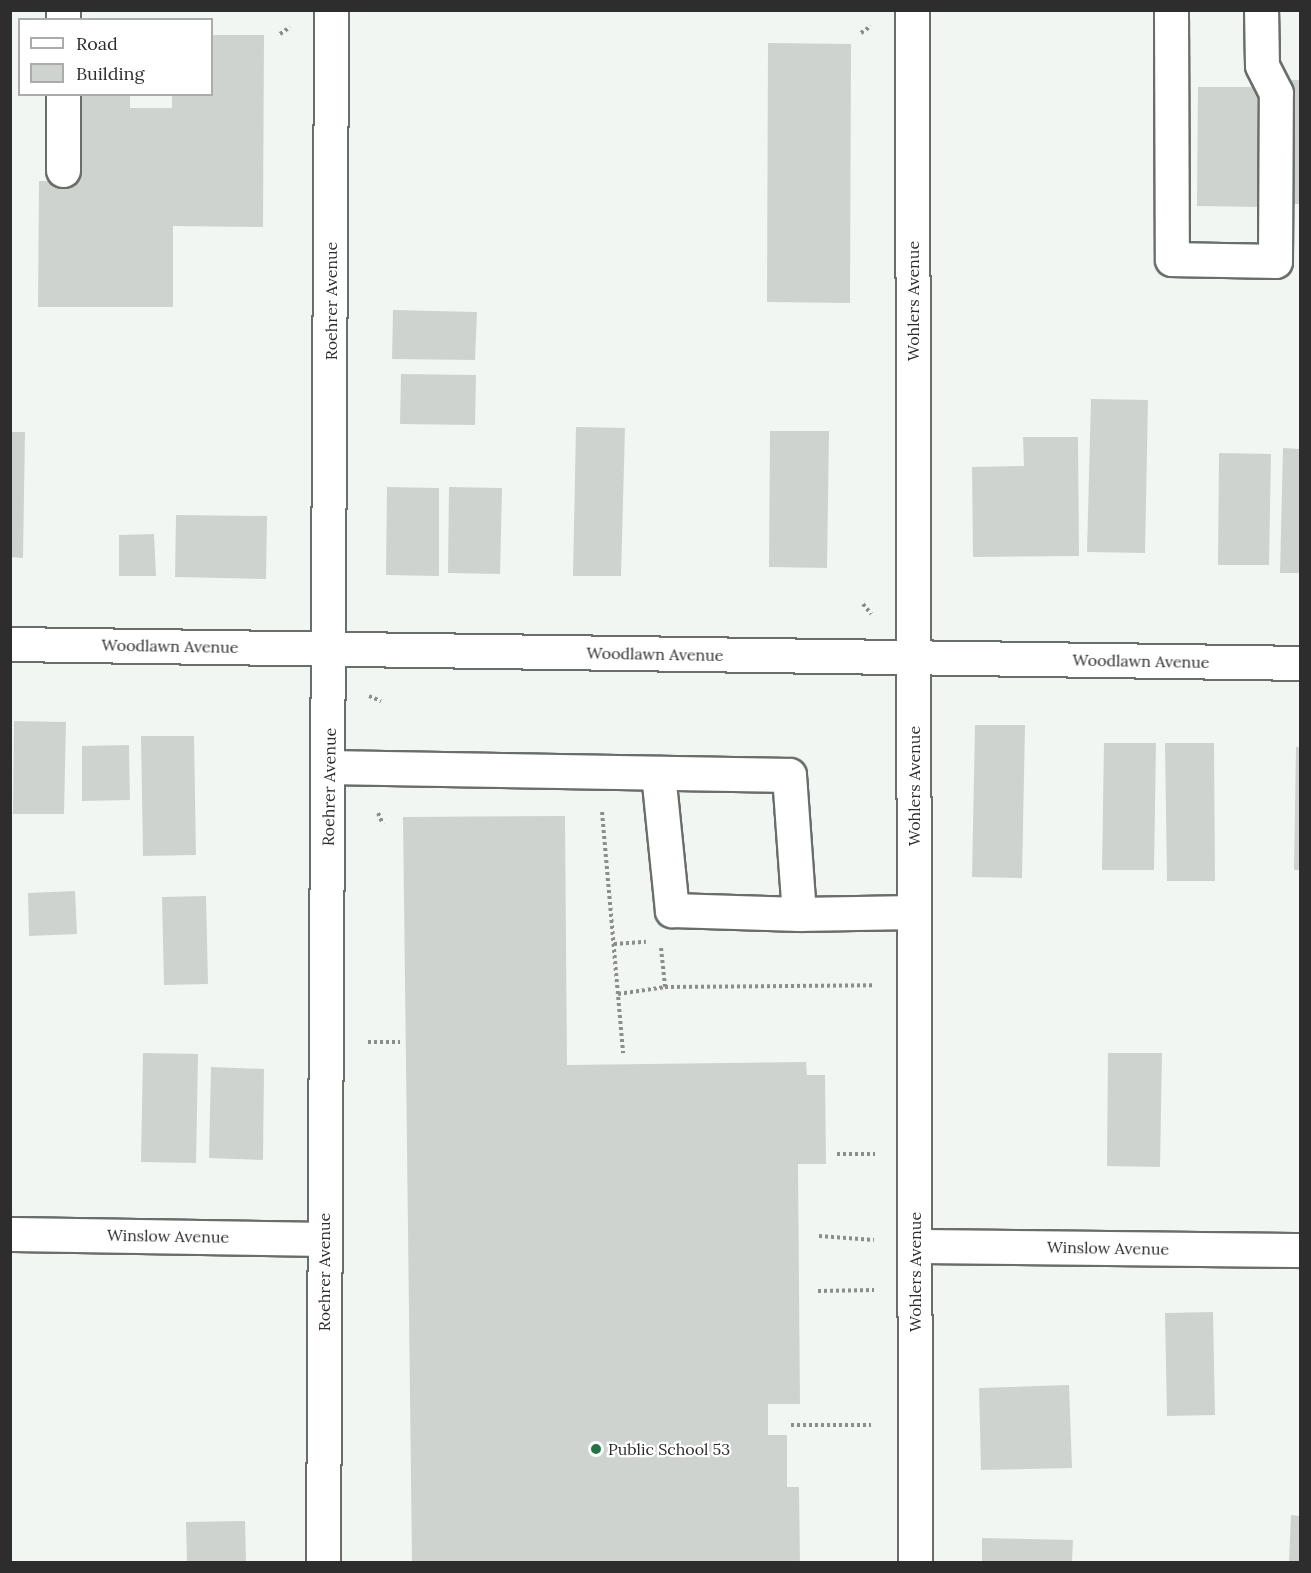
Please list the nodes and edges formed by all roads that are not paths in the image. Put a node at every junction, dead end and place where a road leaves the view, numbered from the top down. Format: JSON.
{"nodes":[{"id":1,"x":332,"y":10,"type":"edge"},
{"id":2,"x":912,"y":10,"type":"edge"},
{"id":3,"x":1171,"y":10,"type":"edge"},
{"id":4,"x":1261,"y":10,"type":"edge"},
{"id":5,"x":63,"y":96,"type":"edge"},
{"id":6,"x":63,"y":170,"type":"dead end"},
{"id":7,"x":10,"y":644,"type":"edge"},
{"id":8,"x":331,"y":648,"type":"junction"},
{"id":9,"x":915,"y":658,"type":"junction"},
{"id":10,"x":1300,"y":663,"type":"edge"},
{"id":11,"x":329,"y":768,"type":"junction"},
{"id":12,"x":658,"y":773,"type":"junction"},
{"id":13,"x":913,"y":912,"type":"junction"},
{"id":14,"x":799,"y":914,"type":"junction"},
{"id":15,"x":10,"y":1234,"type":"edge"},
{"id":16,"x":325,"y":1239,"type":"junction"},
{"id":17,"x":915,"y":1246,"type":"junction"},
{"id":18,"x":1300,"y":1250,"type":"edge"},
{"id":19,"x":323,"y":1563,"type":"edge"},
{"id":20,"x":915,"y":1563,"type":"edge"}],
"edges":[{"from":1,"to":8,"type":"street","name":"Roehrer Avenue"},
{"from":2,"to":9,"type":"street","name":"Wohlers Avenue"},
{"from":3,"to":4,"type":"street"},
{"from":5,"to":6,"type":"street"},
{"from":7,"to":8,"type":"street","name":"Woodlawn Avenue"},
{"from":8,"to":9,"type":"street","name":"Woodlawn Avenue"},
{"from":8,"to":11,"type":"street","name":"Roehrer Avenue"},
{"from":9,"to":10,"type":"street","name":"Woodlawn Avenue"},
{"from":9,"to":13,"type":"street","name":"Wohlers Avenue"},
{"from":11,"to":12,"type":"street"},
{"from":11,"to":16,"type":"street","name":"Roehrer Avenue"},
{"from":12,"to":14,"type":"street"},
{"from":12,"to":14,"type":"street"},
{"from":13,"to":14,"type":"street"},
{"from":13,"to":17,"type":"street","name":"Wohlers Avenue"},
{"from":15,"to":16,"type":"street","name":"Winslow Avenue"},
{"from":16,"to":19,"type":"street","name":"Roehrer Avenue"},
{"from":17,"to":18,"type":"street","name":"Winslow Avenue"},
{"from":17,"to":20,"type":"street","name":"Wohlers Avenue"}]}
